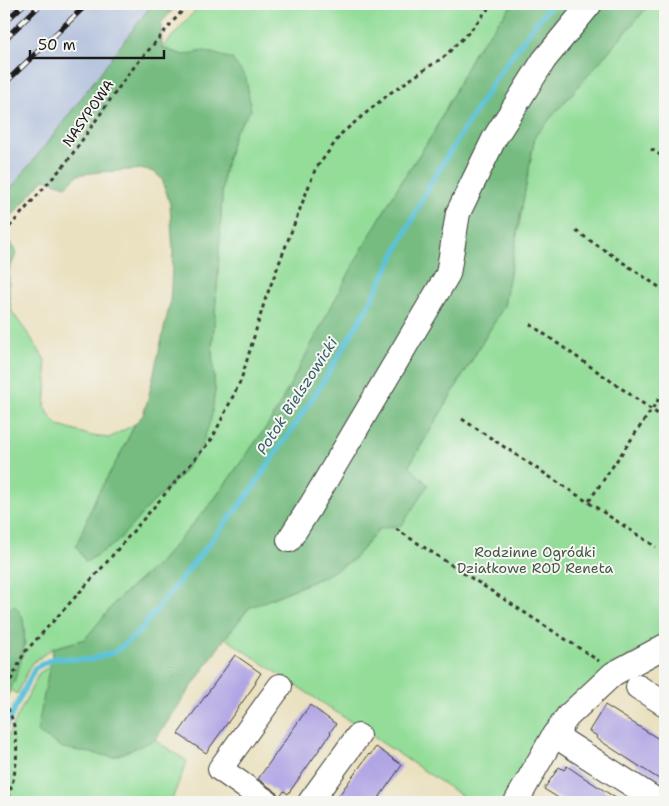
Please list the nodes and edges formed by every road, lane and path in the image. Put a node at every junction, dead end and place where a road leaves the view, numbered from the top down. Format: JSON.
{"nodes":[{"id":1,"x":188,"y":4,"type":"edge"},
{"id":2,"x":492,"y":4,"type":"edge"},
{"id":3,"x":590,"y":4,"type":"edge"},
{"id":4,"x":651,"y":148,"type":"dead end"},
{"id":5,"x":665,"y":158,"type":"edge"},
{"id":6,"x":576,"y":231,"type":"dead end"},
{"id":7,"x":4,"y":233,"type":"edge"},
{"id":8,"x":665,"y":291,"type":"edge"},
{"id":9,"x":530,"y":324,"type":"dead end"},
{"id":10,"x":665,"y":390,"type":"edge"},
{"id":11,"x":652,"y":409,"type":"junction"},
{"id":12,"x":462,"y":419,"type":"dead end"},
{"id":13,"x":665,"y":419,"type":"edge"},
{"id":14,"x":588,"y":501,"type":"junction"},
{"id":15,"x":396,"y":529,"type":"dead end"},
{"id":16,"x":289,"y":540,"type":"dead end"},
{"id":17,"x":656,"y":547,"type":"dead end"},
{"id":18,"x":665,"y":646,"type":"edge"},
{"id":19,"x":613,"y":674,"type":"junction"},
{"id":20,"x":280,"y":686,"type":"dead end"},
{"id":21,"x":638,"y":687,"type":"dead end"},
{"id":22,"x":4,"y":695,"type":"edge"},
{"id":23,"x":4,"y":701,"type":"edge"},
{"id":24,"x":665,"y":704,"type":"edge"},
{"id":25,"x":554,"y":735,"type":"junction"},
{"id":26,"x":358,"y":736,"type":"dead end"},
{"id":27,"x":6,"y":802,"type":"edge"},
{"id":28,"x":267,"y":802,"type":"edge"},
{"id":29,"x":310,"y":802,"type":"edge"},
{"id":30,"x":516,"y":802,"type":"edge"},
{"id":31,"x":658,"y":802,"type":"edge"}],
"edges":[{"from":1,"to":7,"type":"path","name":"NASYPOWA"},
{"from":2,"to":22,"type":"path"},
{"from":3,"to":16,"type":"street"},
{"from":4,"to":5,"type":"path"},
{"from":6,"to":8,"type":"path"},
{"from":9,"to":11,"type":"path"},
{"from":10,"to":11,"type":"path"},
{"from":11,"to":13,"type":"path"},
{"from":11,"to":14,"type":"path"},
{"from":12,"to":14,"type":"path"},
{"from":14,"to":17,"type":"path"},
{"from":15,"to":19,"type":"path"},
{"from":18,"to":19,"type":"street"},
{"from":19,"to":25,"type":"street"},
{"from":20,"to":28,"type":"street"},
{"from":21,"to":24,"type":"street"},
{"from":23,"to":27,"type":"path"},
{"from":25,"to":30,"type":"street"},
{"from":25,"to":31,"type":"street"},
{"from":26,"to":29,"type":"street"}]}
